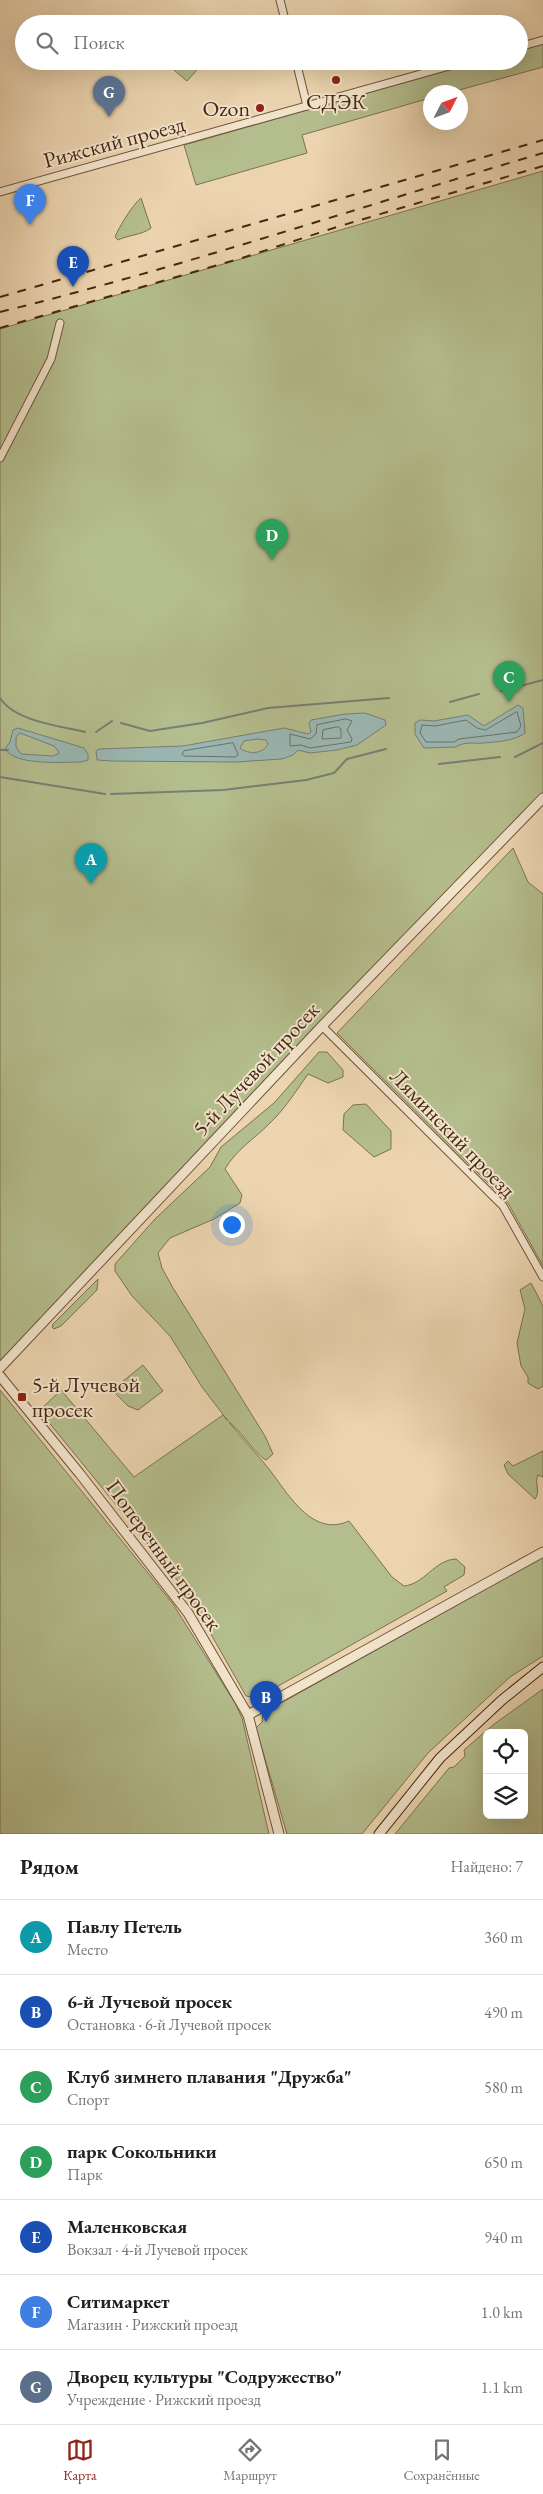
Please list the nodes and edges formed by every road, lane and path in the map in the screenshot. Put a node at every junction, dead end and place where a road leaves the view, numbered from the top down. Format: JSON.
{"nodes":[{"id":1,"x":280,"y":0,"type":"edge"},
{"id":2,"x":284,"y":15,"type":"edge"},
{"id":3,"x":543,"y":40,"type":"edge"},
{"id":4,"x":528,"y":44,"type":"edge"},
{"id":5,"x":298,"y":70,"type":"edge"},
{"id":6,"x":435,"y":70,"type":"edge"},
{"id":7,"x":307,"y":106,"type":"junction"},
{"id":8,"x":0,"y":192,"type":"edge"},
{"id":9,"x":60,"y":323,"type":"dead end"},
{"id":10,"x":0,"y":458,"type":"edge"},
{"id":11,"x":543,"y":798,"type":"edge"},
{"id":12,"x":322,"y":1026,"type":"junction"},
{"id":13,"x":543,"y":1277,"type":"edge"},
{"id":14,"x":0,"y":1368,"type":"edge"},
{"id":15,"x":0,"y":1376,"type":"edge"},
{"id":16,"x":543,"y":1552,"type":"edge"},
{"id":17,"x":543,"y":1667,"type":"edge"},
{"id":18,"x":248,"y":1715,"type":"junction"},
{"id":19,"x":279,"y":1834,"type":"edge"},
{"id":20,"x":379,"y":1834,"type":"edge"}],
"edges":[{"from":1,"to":2,"type":"street"},
{"from":3,"to":4,"type":"street"},
{"from":5,"to":7,"type":"street"},
{"from":6,"to":7,"type":"street","name":"Рижский проезд"},
{"from":7,"to":8,"type":"street","name":"Рижский проезд"},
{"from":9,"to":10,"type":"street"},
{"from":11,"to":12,"type":"street","name":"5-й Лучевой просек"},
{"from":12,"to":13,"type":"street","name":"Ляминский проезд"},
{"from":12,"to":14,"type":"street","name":"5-й Лучевой просек"},
{"from":15,"to":18,"type":"street","name":"Поперечный просек"},
{"from":16,"to":18,"type":"street"},
{"from":17,"to":20,"type":"street"},
{"from":18,"to":19,"type":"street","name":"Поперечный просек"}]}
